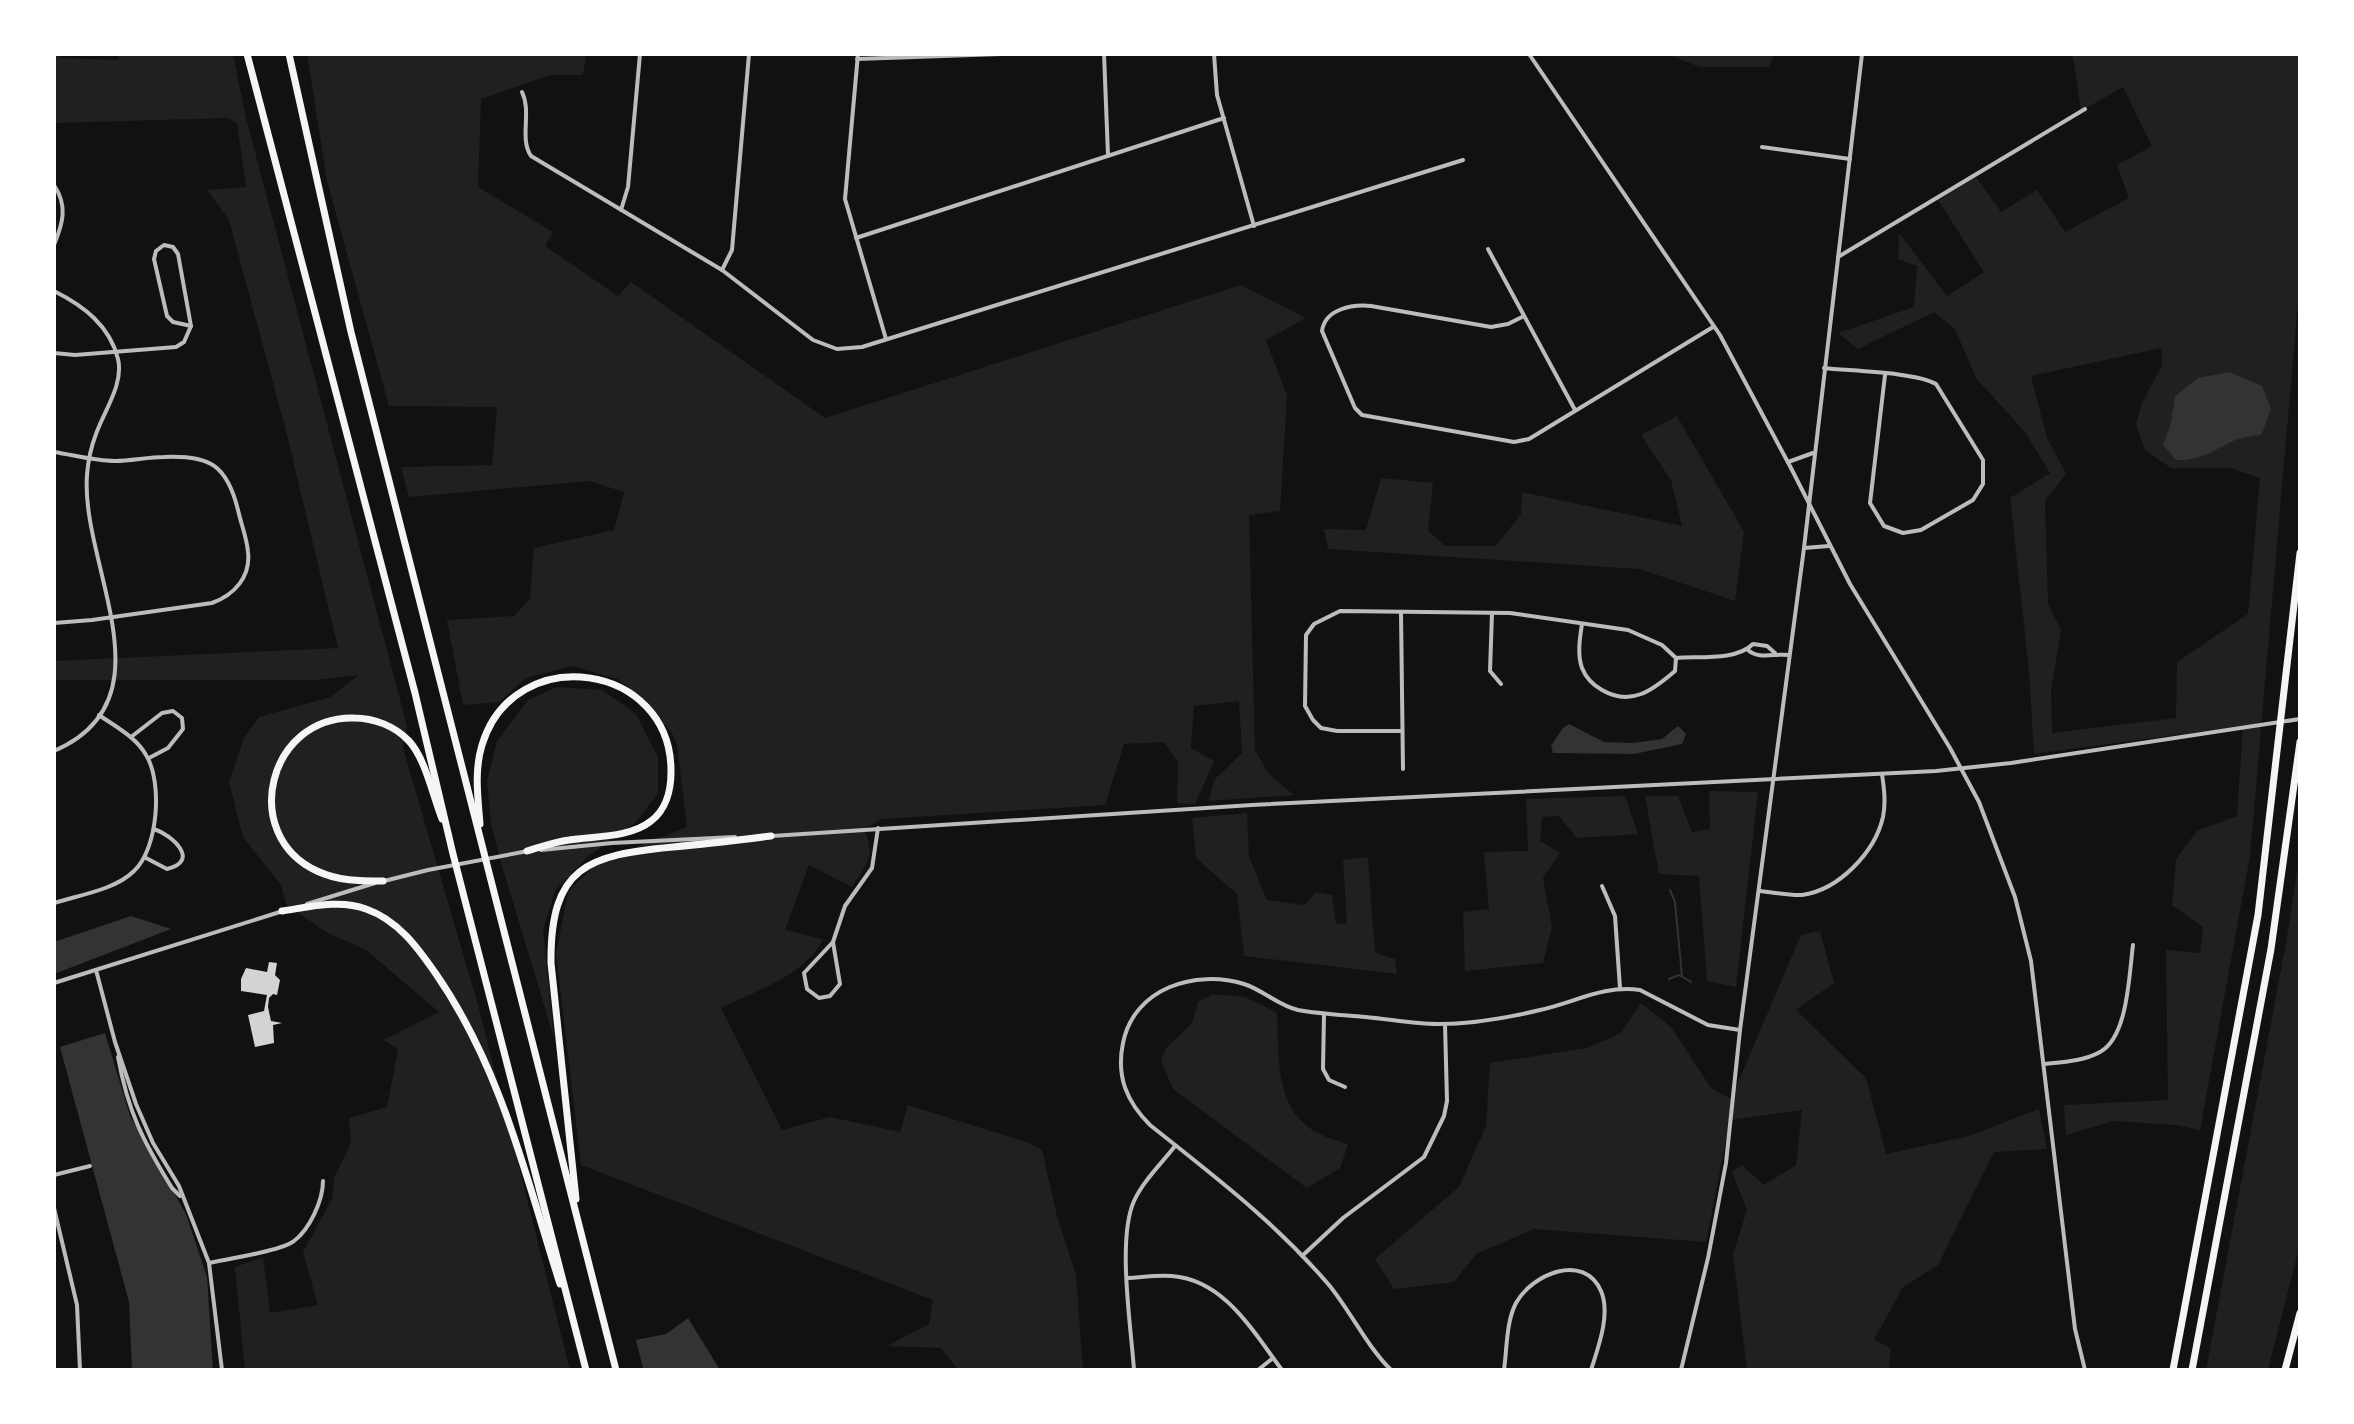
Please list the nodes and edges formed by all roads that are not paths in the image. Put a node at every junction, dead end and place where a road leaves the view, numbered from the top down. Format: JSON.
{"nodes":[{"id":1,"x":247,"y":54,"type":"edge"},
{"id":2,"x":289,"y":54,"type":"edge"},
{"id":3,"x":640,"y":54,"type":"edge"},
{"id":4,"x":749,"y":54,"type":"edge"},
{"id":5,"x":1001,"y":54,"type":"edge"},
{"id":6,"x":1104,"y":54,"type":"edge"},
{"id":7,"x":1214,"y":54,"type":"edge"},
{"id":8,"x":1529,"y":54,"type":"edge"},
{"id":9,"x":1862,"y":54,"type":"edge"},
{"id":10,"x":858,"y":57,"type":"edge"},
{"id":11,"x":522,"y":92,"type":"dead end"},
{"id":12,"x":2085,"y":109,"type":"dead end"},
{"id":13,"x":1224,"y":118,"type":"junction"},
{"id":14,"x":1762,"y":147,"type":"dead end"},
{"id":15,"x":1108,"y":155,"type":"junction"},
{"id":16,"x":1850,"y":159,"type":"junction"},
{"id":17,"x":1463,"y":160,"type":"dead end"},
{"id":18,"x":54,"y":185,"type":"edge"},
{"id":19,"x":621,"y":210,"type":"junction"},
{"id":20,"x":1254,"y":226,"type":"junction"},
{"id":21,"x":856,"y":238,"type":"junction"},
{"id":22,"x":54,"y":245,"type":"edge"},
{"id":23,"x":1488,"y":249,"type":"dead end"},
{"id":24,"x":1838,"y":257,"type":"junction"},
{"id":25,"x":722,"y":270,"type":"junction"},
{"id":26,"x":54,"y":291,"type":"edge"},
{"id":27,"x":1524,"y":316,"type":"junction"},
{"id":28,"x":191,"y":326,"type":"junction"},
{"id":29,"x":1713,"y":327,"type":"junction"},
{"id":30,"x":886,"y":339,"type":"junction"},
{"id":31,"x":116,"y":352,"type":"junction"},
{"id":32,"x":54,"y":353,"type":"edge"},
{"id":33,"x":1824,"y":368,"type":"junction"},
{"id":34,"x":1885,"y":375,"type":"junction"},
{"id":35,"x":1575,"y":410,"type":"junction"},
{"id":36,"x":54,"y":452,"type":"edge"},
{"id":37,"x":1813,"y":453,"type":"junction"},
{"id":38,"x":89,"y":458,"type":"junction"},
{"id":39,"x":1788,"y":462,"type":"junction"},
{"id":40,"x":1809,"y":503,"type":"junction"},
{"id":41,"x":1830,"y":546,"type":"junction"},
{"id":42,"x":1804,"y":548,"type":"junction"},
{"id":43,"x":2300,"y":553,"type":"edge"},
{"id":44,"x":1401,"y":613,"type":"junction"},
{"id":45,"x":1492,"y":613,"type":"junction"},
{"id":46,"x":112,"y":617,"type":"junction"},
{"id":47,"x":54,"y":623,"type":"edge"},
{"id":48,"x":1582,"y":624,"type":"junction"},
{"id":49,"x":1748,"y":650,"type":"junction"},
{"id":50,"x":1775,"y":653,"type":"junction"},
{"id":51,"x":1789,"y":655,"type":"junction"},
{"id":52,"x":1676,"y":658,"type":"junction"},
{"id":53,"x":1501,"y":684,"type":"dead end"},
{"id":54,"x":99,"y":715,"type":"junction"},
{"id":55,"x":2300,"y":719,"type":"edge"},
{"id":56,"x":1402,"y":731,"type":"junction"},
{"id":57,"x":131,"y":737,"type":"junction"},
{"id":58,"x":2300,"y":742,"type":"edge"},
{"id":59,"x":54,"y":751,"type":"edge"},
{"id":60,"x":149,"y":758,"type":"junction"},
{"id":61,"x":1403,"y":769,"type":"dead end"},
{"id":62,"x":1962,"y":769,"type":"junction"},
{"id":63,"x":1882,"y":774,"type":"junction"},
{"id":64,"x":1773,"y":778,"type":"junction"},
{"id":65,"x":878,"y":828,"type":"junction"},
{"id":66,"x":153,"y":829,"type":"junction"},
{"id":67,"x":480,"y":834,"type":"junction"},
{"id":68,"x":771,"y":836,"type":"junction"},
{"id":69,"x":449,"y":837,"type":"junction"},
{"id":70,"x":527,"y":851,"type":"junction"},
{"id":71,"x":146,"y":858,"type":"junction"},
{"id":72,"x":383,"y":881,"type":"junction"},
{"id":73,"x":1602,"y":886,"type":"dead end"},
{"id":74,"x":1759,"y":891,"type":"junction"},
{"id":75,"x":54,"y":903,"type":"edge"},
{"id":76,"x":282,"y":911,"type":"junction"},
{"id":77,"x":833,"y":942,"type":"junction"},
{"id":78,"x":2133,"y":945,"type":"dead end"},
{"id":79,"x":96,"y":970,"type":"junction"},
{"id":80,"x":54,"y":983,"type":"edge"},
{"id":81,"x":1620,"y":988,"type":"junction"},
{"id":82,"x":1324,"y":1013,"type":"junction"},
{"id":83,"x":1445,"y":1024,"type":"junction"},
{"id":84,"x":1740,"y":1030,"type":"junction"},
{"id":85,"x":2044,"y":1064,"type":"junction"},
{"id":86,"x":1345,"y":1087,"type":"dead end"},
{"id":87,"x":1175,"y":1146,"type":"junction"},
{"id":88,"x":90,"y":1166,"type":"dead end"},
{"id":89,"x":54,"y":1175,"type":"edge"},
{"id":90,"x":323,"y":1181,"type":"dead end"},
{"id":91,"x":54,"y":1208,"type":"edge"},
{"id":92,"x":578,"y":1221,"type":"junction"},
{"id":93,"x":1302,"y":1256,"type":"junction"},
{"id":94,"x":209,"y":1263,"type":"junction"},
{"id":95,"x":1128,"y":1278,"type":"junction"},
{"id":96,"x":2300,"y":1313,"type":"edge"},
{"id":97,"x":579,"y":1343,"type":"junction"},
{"id":98,"x":1273,"y":1358,"type":"junction"},
{"id":99,"x":80,"y":1370,"type":"edge"},
{"id":100,"x":222,"y":1370,"type":"edge"},
{"id":101,"x":586,"y":1370,"type":"edge"},
{"id":102,"x":616,"y":1370,"type":"edge"},
{"id":103,"x":1134,"y":1370,"type":"edge"},
{"id":104,"x":1258,"y":1370,"type":"edge"},
{"id":105,"x":1282,"y":1370,"type":"edge"},
{"id":106,"x":1391,"y":1370,"type":"edge"},
{"id":107,"x":1504,"y":1370,"type":"edge"},
{"id":108,"x":1591,"y":1370,"type":"edge"},
{"id":109,"x":1681,"y":1370,"type":"edge"},
{"id":110,"x":2085,"y":1370,"type":"edge"},
{"id":111,"x":2173,"y":1370,"type":"edge"},
{"id":112,"x":2192,"y":1370,"type":"edge"},
{"id":113,"x":2285,"y":1370,"type":"edge"}],
"edges":[{"from":1,"to":69,"type":"highway"},
{"from":2,"to":67,"type":"highway"},
{"from":3,"to":19,"type":"street"},
{"from":4,"to":25,"type":"street"},
{"from":5,"to":10,"type":"street"},
{"from":6,"to":15,"type":"street"},
{"from":7,"to":13,"type":"street"},
{"from":8,"to":29,"type":"street"},
{"from":9,"to":16,"type":"street"},
{"from":10,"to":21,"type":"street"},
{"from":11,"to":19,"type":"street"},
{"from":12,"to":24,"type":"street"},
{"from":13,"to":15,"type":"street"},
{"from":13,"to":20,"type":"street"},
{"from":14,"to":16,"type":"street"},
{"from":15,"to":21,"type":"street"},
{"from":16,"to":24,"type":"street"},
{"from":17,"to":20,"type":"street"},
{"from":18,"to":22,"type":"street"},
{"from":19,"to":25,"type":"street"},
{"from":20,"to":30,"type":"street"},
{"from":21,"to":30,"type":"street"},
{"from":23,"to":27,"type":"street"},
{"from":24,"to":33,"type":"street"},
{"from":25,"to":30,"type":"street"},
{"from":26,"to":31,"type":"street"},
{"from":27,"to":35,"type":"street"},
{"from":27,"to":35,"type":"street"},
{"from":28,"to":28,"type":"street"},
{"from":28,"to":31,"type":"street"},
{"from":29,"to":35,"type":"street"},
{"from":29,"to":39,"type":"street"},
{"from":31,"to":32,"type":"street"},
{"from":31,"to":38,"type":"street"},
{"from":33,"to":34,"type":"street"},
{"from":33,"to":37,"type":"street"},
{"from":34,"to":34,"type":"street"},
{"from":36,"to":38,"type":"street"},
{"from":37,"to":39,"type":"street"},
{"from":37,"to":40,"type":"street"},
{"from":38,"to":46,"type":"street"},
{"from":38,"to":46,"type":"street"},
{"from":39,"to":40,"type":"street"},
{"from":40,"to":41,"type":"street"},
{"from":40,"to":42,"type":"street"},
{"from":41,"to":42,"type":"street"},
{"from":41,"to":62,"type":"street"},
{"from":42,"to":51,"type":"street"},
{"from":43,"to":111,"type":"highway"},
{"from":44,"to":45,"type":"street"},
{"from":44,"to":56,"type":"street"},
{"from":44,"to":56,"type":"street"},
{"from":45,"to":48,"type":"street"},
{"from":45,"to":53,"type":"street"},
{"from":46,"to":47,"type":"street"},
{"from":46,"to":54,"type":"street"},
{"from":48,"to":52,"type":"street"},
{"from":48,"to":52,"type":"street"},
{"from":49,"to":50,"type":"street"},
{"from":49,"to":50,"type":"street"},
{"from":49,"to":52,"type":"street"},
{"from":50,"to":51,"type":"street"},
{"from":51,"to":64,"type":"street"},
{"from":54,"to":57,"type":"street"},
{"from":54,"to":59,"type":"street"},
{"from":55,"to":62,"type":"street"},
{"from":56,"to":61,"type":"street"},
{"from":57,"to":60,"type":"street"},
{"from":57,"to":60,"type":"street"},
{"from":58,"to":112,"type":"highway"},
{"from":60,"to":66,"type":"street"},
{"from":62,"to":63,"type":"street"},
{"from":62,"to":85,"type":"street"},
{"from":63,"to":64,"type":"street"},
{"from":63,"to":74,"type":"street"},
{"from":64,"to":65,"type":"street"},
{"from":64,"to":74,"type":"street"},
{"from":65,"to":68,"type":"street"},
{"from":65,"to":77,"type":"street"},
{"from":66,"to":71,"type":"street"},
{"from":66,"to":71,"type":"street"},
{"from":67,"to":70,"type":"highway"},
{"from":67,"to":92,"type":"highway"},
{"from":68,"to":70,"type":"street"},
{"from":68,"to":92,"type":"highway"},
{"from":69,"to":72,"type":"highway"},
{"from":69,"to":97,"type":"highway"},
{"from":70,"to":72,"type":"street"},
{"from":71,"to":75,"type":"street"},
{"from":72,"to":76,"type":"street"},
{"from":73,"to":81,"type":"street"},
{"from":74,"to":84,"type":"street"},
{"from":76,"to":79,"type":"street"},
{"from":76,"to":97,"type":"highway"},
{"from":77,"to":77,"type":"street"},
{"from":78,"to":85,"type":"street"},
{"from":79,"to":80,"type":"street"},
{"from":79,"to":94,"type":"street"},
{"from":81,"to":83,"type":"street"},
{"from":81,"to":84,"type":"street"},
{"from":82,"to":83,"type":"street"},
{"from":82,"to":86,"type":"street"},
{"from":82,"to":87,"type":"street"},
{"from":83,"to":93,"type":"street"},
{"from":84,"to":109,"type":"street"},
{"from":85,"to":110,"type":"street"},
{"from":87,"to":93,"type":"street"},
{"from":87,"to":95,"type":"street"},
{"from":88,"to":89,"type":"street"},
{"from":90,"to":94,"type":"street"},
{"from":91,"to":99,"type":"street"},
{"from":92,"to":102,"type":"highway"},
{"from":93,"to":106,"type":"street"},
{"from":94,"to":100,"type":"street"},
{"from":95,"to":98,"type":"street"},
{"from":95,"to":103,"type":"street"},
{"from":96,"to":113,"type":"highway"},
{"from":97,"to":101,"type":"highway"},
{"from":98,"to":104,"type":"street"},
{"from":98,"to":105,"type":"street"},
{"from":107,"to":108,"type":"street"}]}
